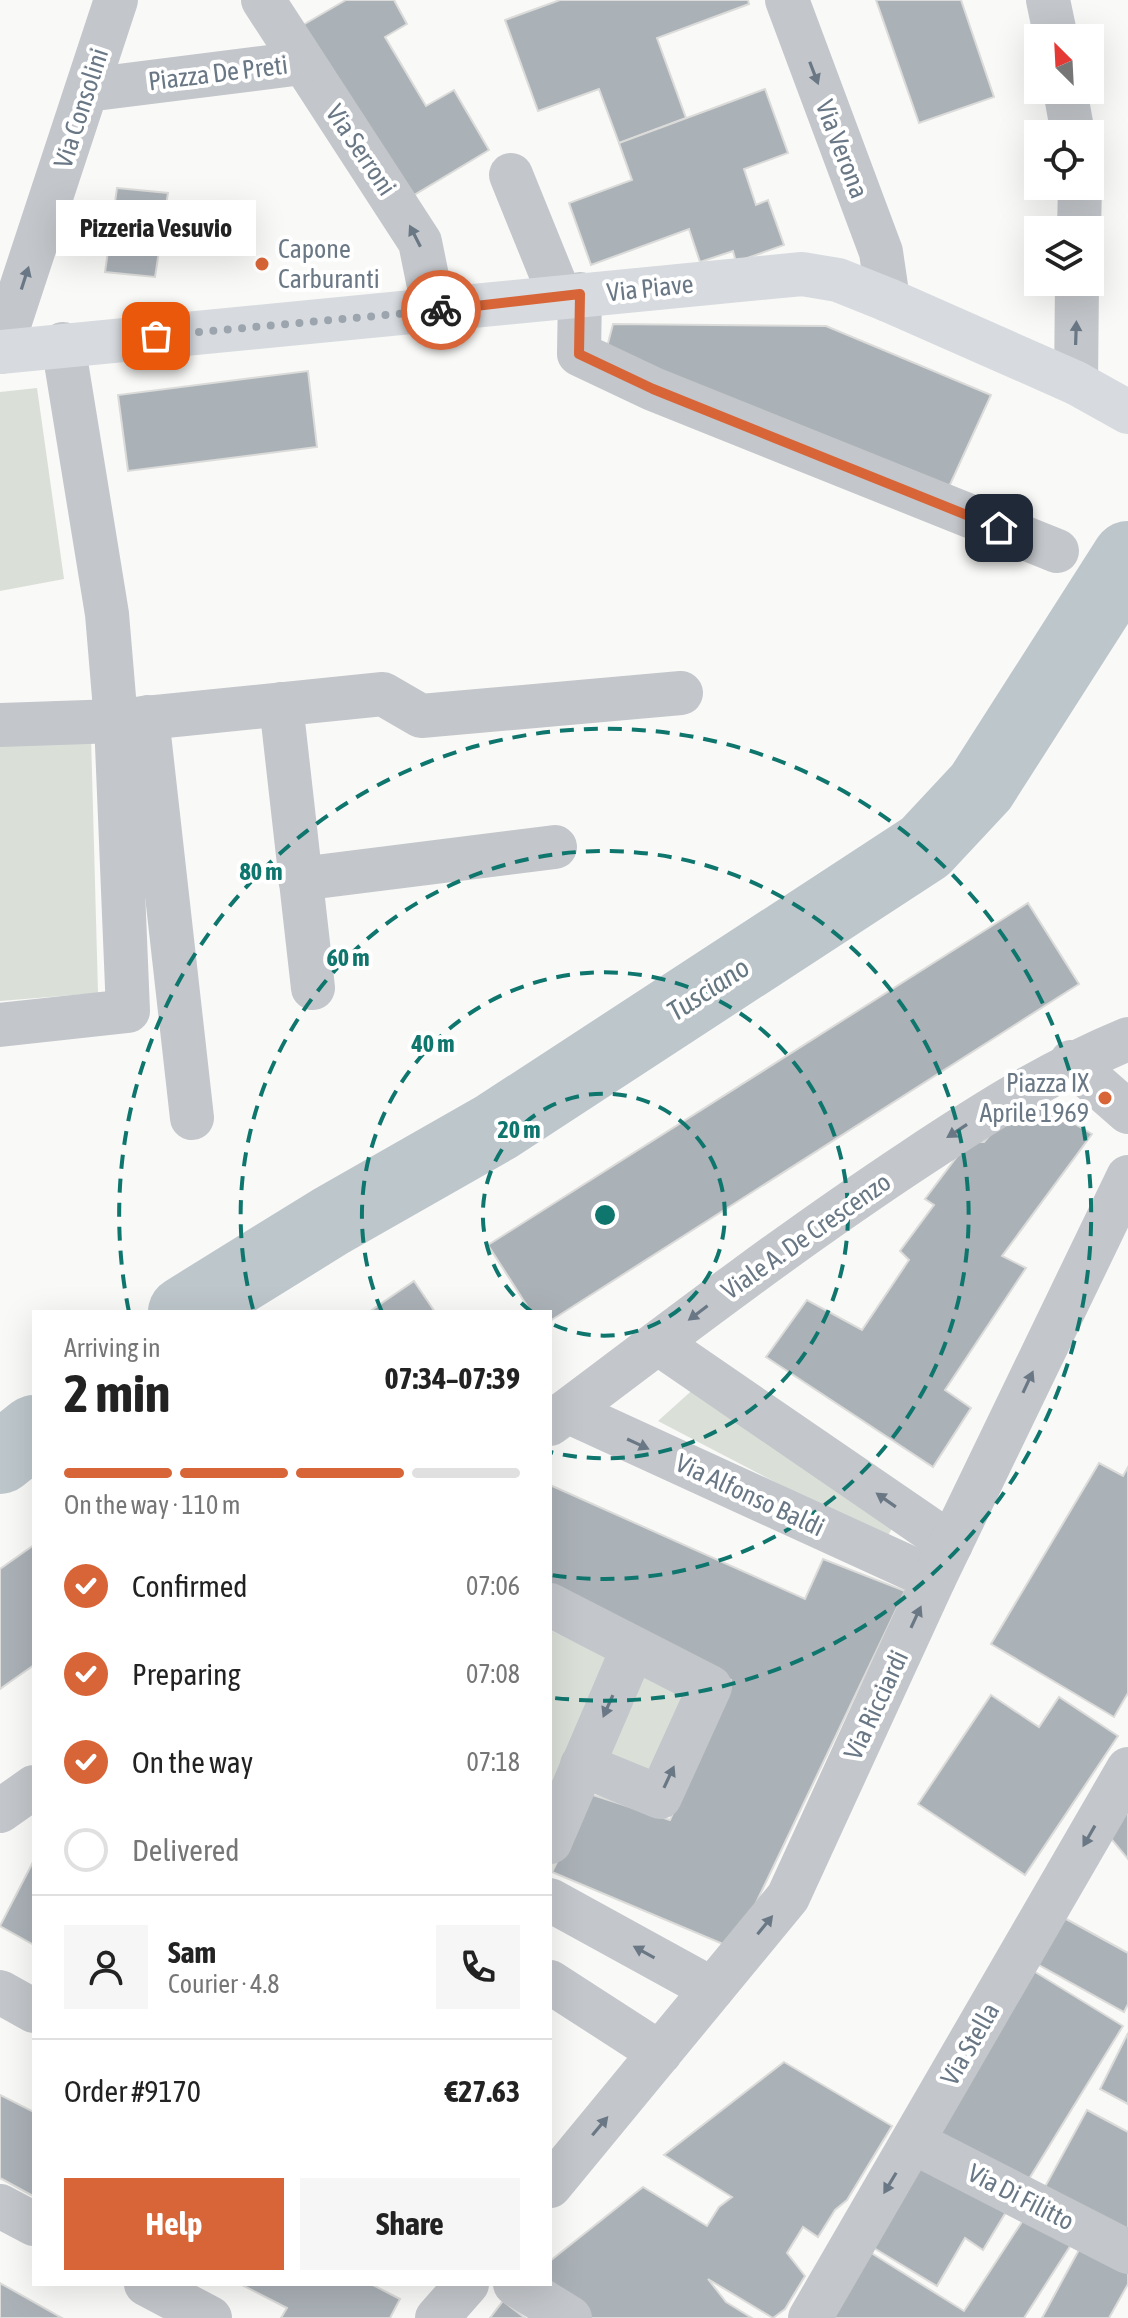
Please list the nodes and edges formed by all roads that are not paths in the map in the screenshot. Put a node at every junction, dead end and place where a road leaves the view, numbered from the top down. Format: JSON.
{"nodes":[{"id":1,"x":116,"y":0,"type":"edge"},
{"id":2,"x":263,"y":0,"type":"edge"},
{"id":3,"x":787,"y":0,"type":"edge"},
{"id":4,"x":1048,"y":0,"type":"edge"},
{"id":5,"x":1053,"y":24,"type":"edge"},
{"id":6,"x":302,"y":63,"type":"junction"},
{"id":7,"x":87,"y":90,"type":"junction"},
{"id":8,"x":511,"y":175,"type":"dead end"},
{"id":9,"x":570,"y":295,"type":"junction"},
{"id":10,"x":1077,"y":296,"type":"edge"},
{"id":11,"x":888,"y":300,"type":"junction"},
{"id":12,"x":434,"y":311,"type":"junction"},
{"id":13,"x":63,"y":344,"type":"junction"},
{"id":14,"x":0,"y":352,"type":"edge"},
{"id":15,"x":1076,"y":383,"type":"junction"},
{"id":16,"x":1120,"y":409,"type":"edge"},
{"id":17,"x":1057,"y":551,"type":"dead end"},
{"id":18,"x":681,"y":693,"type":"dead end"},
{"id":19,"x":281,"y":704,"type":"junction"},
{"id":20,"x":132,"y":719,"type":"junction"},
{"id":21,"x":0,"y":725,"type":"edge"},
{"id":22,"x":555,"y":847,"type":"dead end"},
{"id":23,"x":300,"y":879,"type":"junction"},
{"id":24,"x":313,"y":988,"type":"dead end"},
{"id":25,"x":0,"y":1025,"type":"edge"},
{"id":26,"x":1128,"y":1039,"type":"edge"},
{"id":27,"x":1071,"y":1062,"type":"junction"},
{"id":28,"x":1128,"y":1112,"type":"edge"},
{"id":29,"x":192,"y":1118,"type":"dead end"},
{"id":30,"x":1128,"y":1177,"type":"edge"},
{"id":31,"x":658,"y":1343,"type":"junction"},
{"id":32,"x":558,"y":1418,"type":"edge"},
{"id":33,"x":942,"y":1562,"type":"junction"},
{"id":34,"x":552,"y":1606,"type":"edge"},
{"id":35,"x":633,"y":1648,"type":"junction"},
{"id":36,"x":582,"y":1765,"type":"junction"},
{"id":37,"x":1128,"y":1769,"type":"edge"},
{"id":38,"x":32,"y":1788,"type":"edge"},
{"id":39,"x":0,"y":1811,"type":"edge"},
{"id":40,"x":552,"y":1837,"type":"edge"},
{"id":41,"x":552,"y":1901,"type":"edge"},
{"id":42,"x":552,"y":1983,"type":"edge"},
{"id":43,"x":712,"y":1989,"type":"junction"},
{"id":44,"x":0,"y":1992,"type":"edge"},
{"id":45,"x":32,"y":2010,"type":"edge"},
{"id":46,"x":660,"y":2053,"type":"junction"},
{"id":47,"x":913,"y":2142,"type":"junction"},
{"id":48,"x":552,"y":2184,"type":"edge"},
{"id":49,"x":0,"y":2206,"type":"edge"},
{"id":50,"x":32,"y":2223,"type":"edge"},
{"id":51,"x":1128,"y":2252,"type":"edge"},
{"id":52,"x":150,"y":2286,"type":"edge"},
{"id":53,"x":465,"y":2286,"type":"edge"},
{"id":54,"x":518,"y":2286,"type":"edge"},
{"id":55,"x":210,"y":2318,"type":"edge"},
{"id":56,"x":437,"y":2318,"type":"edge"},
{"id":57,"x":570,"y":2318,"type":"edge"},
{"id":58,"x":810,"y":2318,"type":"edge"}],
"edges":[{"from":1,"to":7,"type":"street","name":"Via Consolini"},
{"from":2,"to":6,"type":"street","name":"Via Serroni"},
{"from":3,"to":11,"type":"street","name":"Via Verona","one_way":true},
{"from":4,"to":5,"type":"street"},
{"from":6,"to":7,"type":"street","name":"Piazza De Preti"},
{"from":12,"to":6,"type":"street","name":"Via Serroni","one_way":true},
{"from":14,"to":7,"type":"street","name":"Via Consolini","one_way":true},
{"from":8,"to":9,"type":"street"},
{"from":9,"to":11,"type":"main road","name":"Via Piave"},
{"from":9,"to":12,"type":"main road","name":"Via Piave"},
{"from":9,"to":17,"type":"street"},
{"from":15,"to":10,"type":"street","one_way":true},
{"from":11,"to":15,"type":"main road","name":"Via Piave"},
{"from":12,"to":13,"type":"main road","name":"Via Piave"},
{"from":13,"to":14,"type":"main road","name":"Via Piave"},
{"from":13,"to":20,"type":"street"},
{"from":15,"to":16,"type":"main road","name":"Via Piave"},
{"from":18,"to":19,"type":"street"},
{"from":19,"to":20,"type":"street"},
{"from":19,"to":23,"type":"street"},
{"from":20,"to":21,"type":"street"},
{"from":20,"to":25,"type":"street"},
{"from":20,"to":29,"type":"street"},
{"from":22,"to":23,"type":"street"},
{"from":23,"to":24,"type":"street"},
{"from":26,"to":27,"type":"street","name":"Viale A. De Crescenzo"},
{"from":27,"to":28,"type":"street"},
{"from":27,"to":31,"type":"street","name":"Viale A. De Crescenzo","one_way":true},
{"from":33,"to":30,"type":"street","name":"Via Ricciardi","one_way":true},
{"from":31,"to":32,"type":"street","name":"Viale A. De Crescenzo"},
{"from":33,"to":31,"type":"street","one_way":true},
{"from":32,"to":33,"type":"street","name":"Via Alfonso Baldi","one_way":true},
{"from":43,"to":33,"type":"street","name":"Via Ricciardi","one_way":true},
{"from":34,"to":35,"type":"street"},
{"from":35,"to":36,"type":"street","one_way":true},
{"from":36,"to":35,"type":"street","one_way":true},
{"from":36,"to":40,"type":"street"},
{"from":37,"to":47,"type":"street","name":"Via Stella","one_way":true},
{"from":38,"to":39,"type":"street"},
{"from":43,"to":41,"type":"street","one_way":true},
{"from":42,"to":46,"type":"street"},
{"from":43,"to":46,"type":"street","name":"Via Ricciardi"},
{"from":44,"to":45,"type":"street"},
{"from":48,"to":46,"type":"street","name":"Via Ricciardi","one_way":true},
{"from":47,"to":51,"type":"street","name":"Via Di Filitto"},
{"from":47,"to":58,"type":"street","name":"Via Stella","one_way":true},
{"from":49,"to":50,"type":"street"},
{"from":52,"to":55,"type":"street"},
{"from":53,"to":56,"type":"street"},
{"from":54,"to":57,"type":"street"}]}
